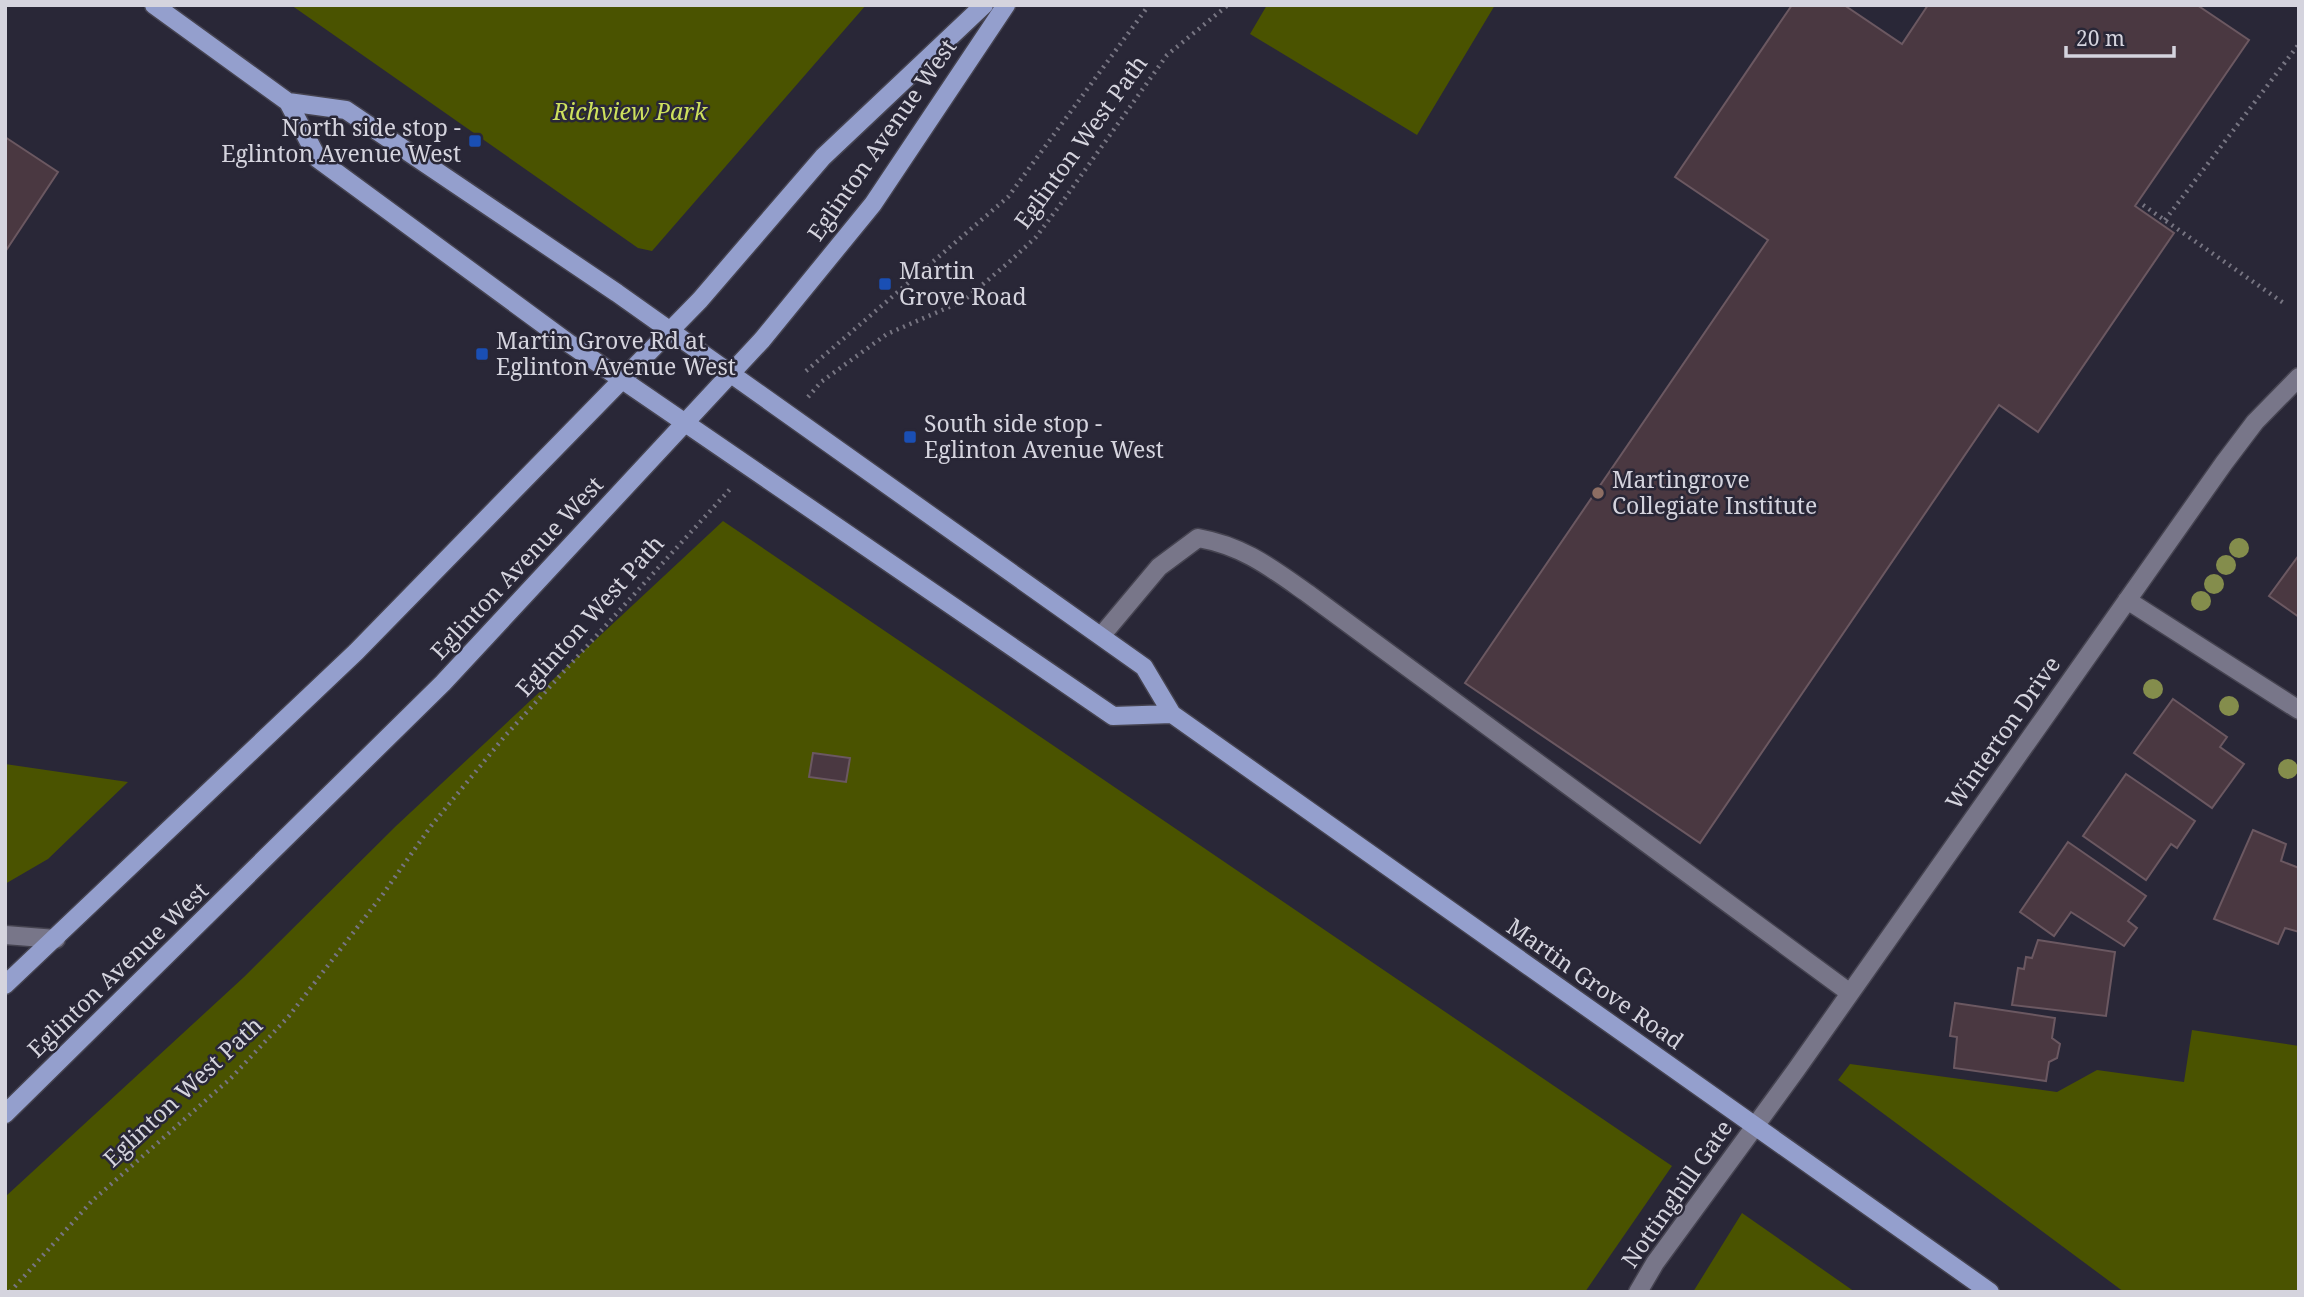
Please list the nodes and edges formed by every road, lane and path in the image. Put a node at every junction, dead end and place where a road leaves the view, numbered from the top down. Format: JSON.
{"nodes":[{"id":1,"x":153,"y":5,"type":"edge"},
{"id":2,"x":984,"y":5,"type":"edge"},
{"id":3,"x":1006,"y":5,"type":"edge"},
{"id":4,"x":1149,"y":5,"type":"edge"},
{"id":5,"x":1228,"y":5,"type":"edge"},
{"id":6,"x":2299,"y":44,"type":"edge"},
{"id":7,"x":288,"y":102,"type":"junction"},
{"id":8,"x":2143,"y":205,"type":"dead end"},
{"id":9,"x":2165,"y":220,"type":"junction"},
{"id":10,"x":2285,"y":304,"type":"dead end"},
{"id":11,"x":670,"y":331,"type":"junction"},
{"id":12,"x":806,"y":371,"type":"dead end"},
{"id":13,"x":731,"y":375,"type":"junction"},
{"id":14,"x":2299,"y":376,"type":"edge"},
{"id":15,"x":622,"y":381,"type":"junction"},
{"id":16,"x":790,"y":418,"type":"junction"},
{"id":17,"x":686,"y":424,"type":"junction"},
{"id":18,"x":749,"y":467,"type":"junction"},
{"id":19,"x":2127,"y":600,"type":"junction"},
{"id":20,"x":1102,"y":635,"type":"junction"},
{"id":21,"x":2299,"y":710,"type":"edge"},
{"id":22,"x":1172,"y":714,"type":"junction"},
{"id":23,"x":5,"y":935,"type":"edge"},
{"id":24,"x":56,"y":939,"type":"junction"},
{"id":25,"x":5,"y":985,"type":"edge"},
{"id":26,"x":1850,"y":993,"type":"junction"},
{"id":27,"x":5,"y":1114,"type":"edge"},
{"id":28,"x":1757,"y":1125,"type":"junction"},
{"id":29,"x":10,"y":1292,"type":"edge"},
{"id":30,"x":1638,"y":1292,"type":"edge"},
{"id":31,"x":1990,"y":1292,"type":"edge"}],
"edges":[{"from":1,"to":7,"type":"main road","name":"Martin Grove Road"},
{"from":2,"to":11,"type":"main road","name":"Eglinton Avenue West"},
{"from":3,"to":13,"type":"main road","name":"Eglinton Avenue West"},
{"from":4,"to":12,"type":"path"},
{"from":5,"to":16,"type":"path","name":"Eglinton West Path"},
{"from":6,"to":9,"type":"path"},
{"from":7,"to":11,"type":"main road","name":"Martin Grove Road"},
{"from":7,"to":15,"type":"main road","name":"Martin Grove Road"},
{"from":8,"to":9,"type":"path"},
{"from":9,"to":10,"type":"path"},
{"from":11,"to":13,"type":"main road","name":"Martin Grove Road"},
{"from":11,"to":15,"type":"main road","name":"Eglinton Avenue West"},
{"from":13,"to":16,"type":"main road","name":"Martin Grove Road"},
{"from":13,"to":17,"type":"main road","name":"Eglinton Avenue West"},
{"from":14,"to":19,"type":"street","name":"Winterton Drive"},
{"from":15,"to":17,"type":"main road","name":"Martin Grove Road"},
{"from":15,"to":24,"type":"main road","name":"Eglinton Avenue West"},
{"from":16,"to":20,"type":"main road","name":"Martin Grove Road"},
{"from":17,"to":18,"type":"main road","name":"Martin Grove Road"},
{"from":17,"to":27,"type":"main road","name":"Eglinton Avenue West"},
{"from":18,"to":22,"type":"main road","name":"Martin Grove Road"},
{"from":18,"to":29,"type":"path","name":"Eglinton West Path"},
{"from":19,"to":21,"type":"street"},
{"from":19,"to":26,"type":"street","name":"Winterton Drive"},
{"from":20,"to":22,"type":"main road","name":"Martin Grove Road"},
{"from":20,"to":26,"type":"street"},
{"from":22,"to":28,"type":"main road","name":"Martin Grove Road"},
{"from":23,"to":24,"type":"street"},
{"from":24,"to":25,"type":"main road","name":"Eglinton Avenue West"},
{"from":26,"to":28,"type":"street","name":"Winterton Drive"},
{"from":28,"to":30,"type":"street","name":"Nottinghill Gate"},
{"from":28,"to":31,"type":"main road","name":"Martin Grove Road"}]}
